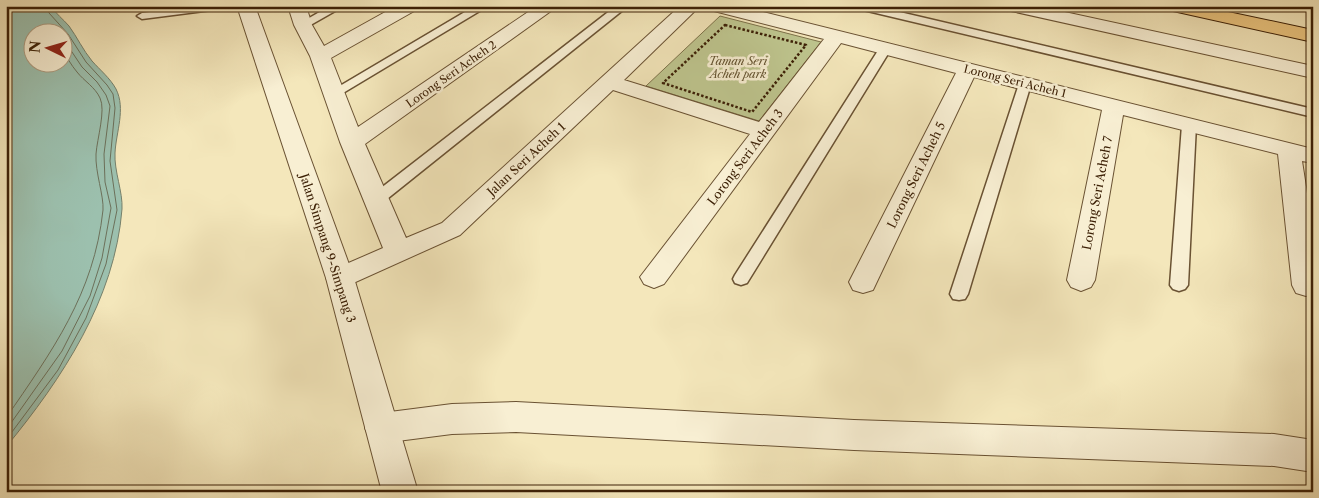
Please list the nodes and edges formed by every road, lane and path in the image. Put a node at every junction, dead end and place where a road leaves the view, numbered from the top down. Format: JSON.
{"nodes":[{"id":1,"x":220,"y":6,"type":"edge"},
{"id":2,"x":246,"y":6,"type":"edge"},
{"id":3,"x":339,"y":6,"type":"edge"},
{"id":4,"x":410,"y":6,"type":"edge"},
{"id":5,"x":483,"y":6,"type":"edge"},
{"id":6,"x":549,"y":6,"type":"edge"},
{"id":7,"x":623,"y":6,"type":"edge"},
{"id":8,"x":691,"y":6,"type":"edge"},
{"id":9,"x":716,"y":6,"type":"edge"},
{"id":10,"x":859,"y":6,"type":"edge"},
{"id":11,"x":1011,"y":6,"type":"edge"},
{"id":12,"x":1173,"y":6,"type":"edge"},
{"id":13,"x":1309,"y":6,"type":"edge"},
{"id":14,"x":1313,"y":7,"type":"edge"},
{"id":15,"x":300,"y":15,"type":"edge"},
{"id":16,"x":142,"y":16,"type":"dead end"},
{"id":17,"x":836,"y":36,"type":"junction"},
{"id":18,"x":1313,"y":36,"type":"edge"},
{"id":19,"x":886,"y":49,"type":"junction"},
{"id":20,"x":320,"y":56,"type":"junction"},
{"id":21,"x":968,"y":69,"type":"junction"},
{"id":22,"x":1313,"y":72,"type":"edge"},
{"id":23,"x":609,"y":82,"type":"junction"},
{"id":24,"x":663,"y":83,"type":"joint"},
{"id":25,"x":1026,"y":84,"type":"junction"},
{"id":26,"x":334,"y":93,"type":"junction"},
{"id":27,"x":1114,"y":106,"type":"junction"},
{"id":28,"x":1313,"y":113,"type":"edge"},
{"id":29,"x":1189,"y":125,"type":"junction"},
{"id":30,"x":765,"y":131,"type":"junction"},
{"id":31,"x":352,"y":142,"type":"junction"},
{"id":32,"x":1301,"y":153,"type":"edge"},
{"id":33,"x":377,"y":200,"type":"junction"},
{"id":34,"x":399,"y":252,"type":"junction"},
{"id":35,"x":654,"y":277,"type":"dead end"},
{"id":36,"x":340,"y":278,"type":"junction"},
{"id":37,"x":741,"y":279,"type":"dead end"},
{"id":38,"x":1081,"y":280,"type":"dead end"},
{"id":39,"x":863,"y":282,"type":"dead end"},
{"id":40,"x":1306,"y":284,"type":"dead end"},
{"id":41,"x":1180,"y":285,"type":"dead end"},
{"id":42,"x":960,"y":294,"type":"dead end"},
{"id":43,"x":382,"y":428,"type":"junction"},
{"id":44,"x":1313,"y":456,"type":"edge"},
{"id":45,"x":400,"y":492,"type":"edge"}],
"edges":[{"from":1,"to":16,"type":"lane"},
{"from":2,"to":36,"type":"street","name":"Jalan Simpang 9-Simpang 3"},
{"from":3,"to":15,"type":"lane"},
{"from":4,"to":20,"type":"street"},
{"from":5,"to":26,"type":"lane"},
{"from":6,"to":31,"type":"street","name":"Lorong Seri Acheh 2"},
{"from":7,"to":33,"type":"lane"},
{"from":8,"to":23,"type":"street","name":"Jalan Seri Acheh 1"},
{"from":9,"to":17,"type":"street","name":"Lorong Seri Acheh 1"},
{"from":10,"to":28,"type":"lane"},
{"from":11,"to":22,"type":"street"},
{"from":12,"to":18,"type":"highway"},
{"from":13,"to":14,"type":"street"},
{"from":15,"to":20,"type":"street"},
{"from":17,"to":19,"type":"street","name":"Lorong Seri Acheh 1"},
{"from":17,"to":30,"type":"street","name":"Lorong Seri Acheh 3"},
{"from":19,"to":21,"type":"street","name":"Lorong Seri Acheh 1"},
{"from":19,"to":37,"type":"lane"},
{"from":20,"to":26,"type":"street"},
{"from":21,"to":25,"type":"street","name":"Lorong Seri Acheh 1"},
{"from":21,"to":39,"type":"street","name":"Lorong Seri Acheh 5"},
{"from":23,"to":30,"type":"street"},
{"from":23,"to":34,"type":"street","name":"Jalan Seri Acheh 1"},
{"from":24,"to":24,"type":"path"},
{"from":25,"to":27,"type":"street","name":"Lorong Seri Acheh 1"},
{"from":25,"to":42,"type":"lane"},
{"from":26,"to":31,"type":"street"},
{"from":27,"to":29,"type":"street","name":"Lorong Seri Acheh 1"},
{"from":27,"to":38,"type":"street","name":"Lorong Seri Acheh 7"},
{"from":29,"to":32,"type":"street","name":"Lorong Seri Acheh 1"},
{"from":29,"to":41,"type":"lane"},
{"from":30,"to":35,"type":"street","name":"Lorong Seri Acheh 3"},
{"from":31,"to":33,"type":"street"},
{"from":32,"to":40,"type":"street"},
{"from":33,"to":34,"type":"street"},
{"from":34,"to":36,"type":"street","name":"Jalan Seri Acheh 1"},
{"from":36,"to":43,"type":"street","name":"Jalan Simpang 9-Simpang 3"},
{"from":43,"to":44,"type":"street"},
{"from":43,"to":45,"type":"street","name":"Jalan Simpang 9-Simpang 3"}]}
